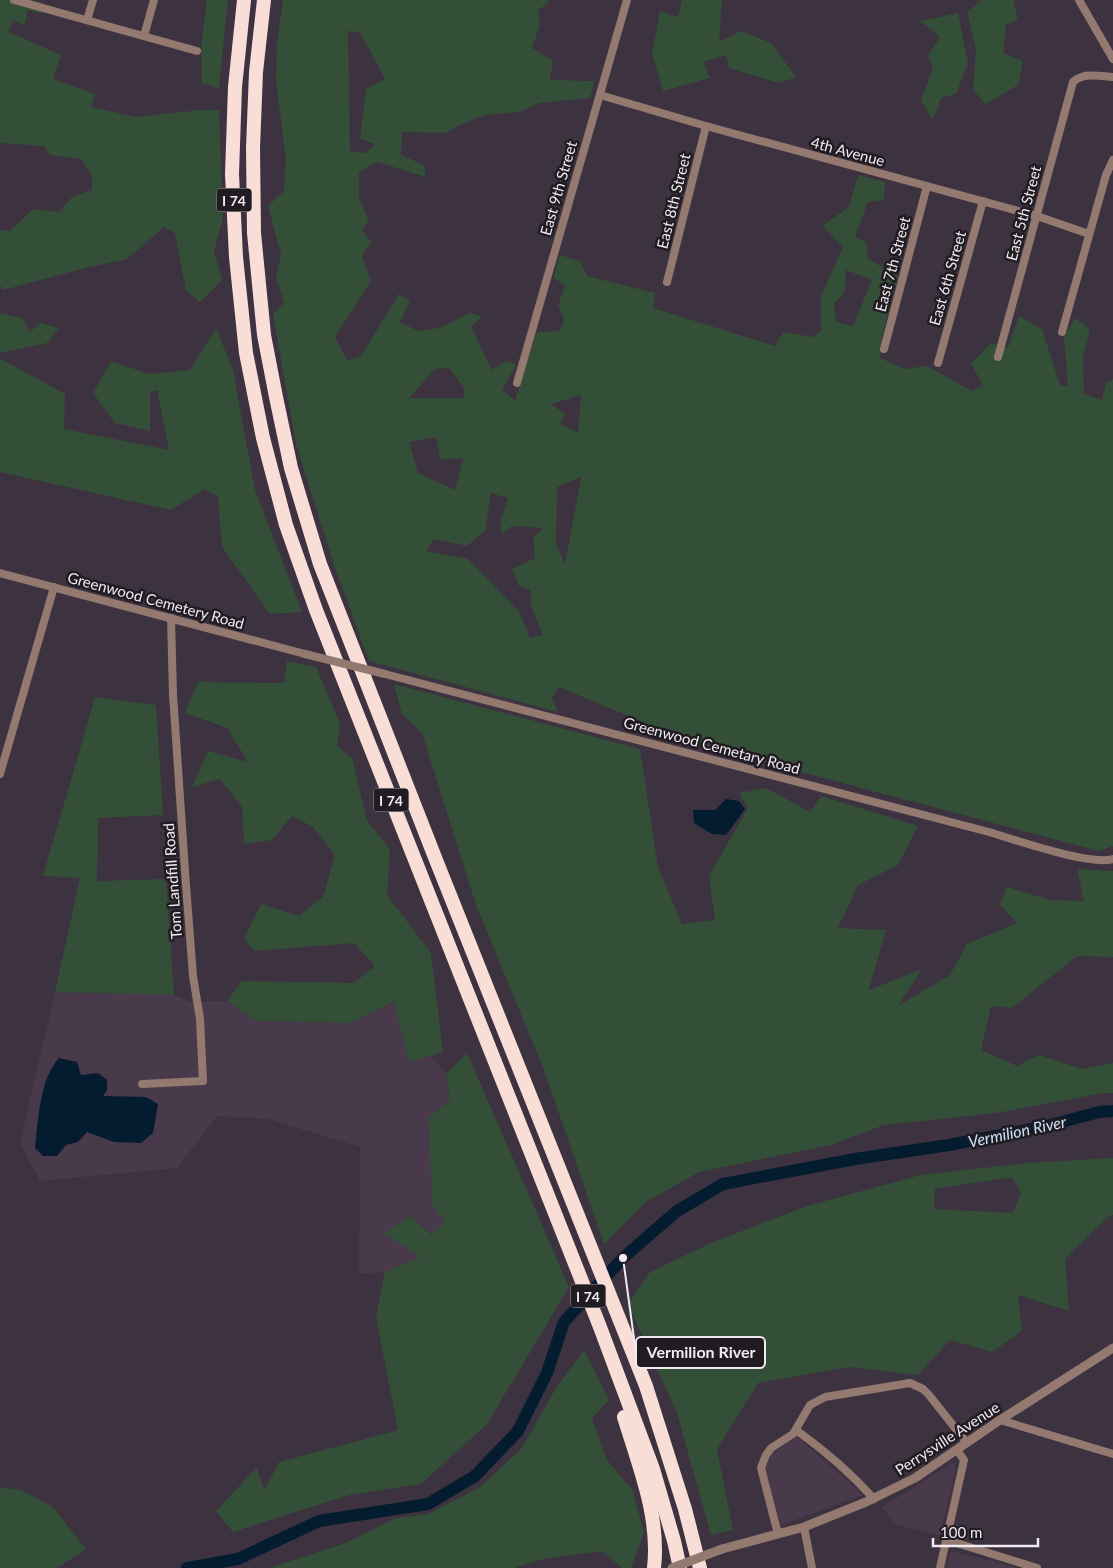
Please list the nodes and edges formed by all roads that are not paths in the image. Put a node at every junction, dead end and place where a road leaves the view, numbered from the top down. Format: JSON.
{"nodes":[{"id":1,"x":14,"y":0,"type":"edge"},
{"id":2,"x":93,"y":0,"type":"edge"},
{"id":3,"x":154,"y":0,"type":"edge"},
{"id":4,"x":244,"y":0,"type":"edge"},
{"id":5,"x":264,"y":0,"type":"edge"},
{"id":6,"x":627,"y":0,"type":"edge"},
{"id":7,"x":1078,"y":0,"type":"edge"},
{"id":8,"x":87,"y":20,"type":"junction"},
{"id":9,"x":144,"y":36,"type":"junction"},
{"id":10,"x":197,"y":51,"type":"dead end"},
{"id":11,"x":1113,"y":59,"type":"edge"},
{"id":12,"x":1113,"y":77,"type":"edge"},
{"id":13,"x":600,"y":95,"type":"junction"},
{"id":14,"x":706,"y":126,"type":"junction"},
{"id":15,"x":1113,"y":160,"type":"edge"},
{"id":16,"x":927,"y":186,"type":"junction"},
{"id":17,"x":983,"y":201,"type":"junction"},
{"id":18,"x":1036,"y":216,"type":"junction"},
{"id":19,"x":1089,"y":234,"type":"junction"},
{"id":20,"x":667,"y":282,"type":"dead end"},
{"id":21,"x":1062,"y":332,"type":"dead end"},
{"id":22,"x":884,"y":349,"type":"dead end"},
{"id":23,"x":998,"y":357,"type":"dead end"},
{"id":24,"x":938,"y":363,"type":"dead end"},
{"id":25,"x":516,"y":383,"type":"dead end"},
{"id":26,"x":0,"y":573,"type":"edge"},
{"id":27,"x":54,"y":587,"type":"junction"},
{"id":28,"x":171,"y":618,"type":"junction"},
{"id":29,"x":305,"y":654,"type":"joint"},
{"id":30,"x":0,"y":774,"type":"edge"},
{"id":31,"x":1113,"y":859,"type":"edge"},
{"id":32,"x":142,"y":1084,"type":"dead end"},
{"id":33,"x":1113,"y":1348,"type":"edge"},
{"id":34,"x":646,"y":1386,"type":"junction"},
{"id":35,"x":623,"y":1403,"type":"junction"},
{"id":36,"x":1000,"y":1420,"type":"junction"},
{"id":37,"x":796,"y":1430,"type":"junction"},
{"id":38,"x":968,"y":1443,"type":"junction"},
{"id":39,"x":957,"y":1450,"type":"junction"},
{"id":40,"x":1113,"y":1454,"type":"edge"},
{"id":41,"x":874,"y":1498,"type":"junction"},
{"id":42,"x":804,"y":1527,"type":"junction"},
{"id":43,"x":778,"y":1534,"type":"junction"},
{"id":44,"x":947,"y":1540,"type":"junction"},
{"id":45,"x":654,"y":1568,"type":"edge"},
{"id":46,"x":672,"y":1568,"type":"edge"},
{"id":47,"x":680,"y":1568,"type":"edge"},
{"id":48,"x":700,"y":1568,"type":"edge"},
{"id":49,"x":708,"y":1568,"type":"edge"},
{"id":50,"x":812,"y":1568,"type":"edge"},
{"id":51,"x":940,"y":1568,"type":"edge"},
{"id":52,"x":1037,"y":1568,"type":"edge"}],
"edges":[{"from":1,"to":8,"type":"street"},
{"from":2,"to":8,"type":"street"},
{"from":3,"to":9,"type":"street"},
{"from":4,"to":35,"type":"highway","number":"I 74"},
{"from":5,"to":34,"type":"highway","number":"I 74"},
{"from":6,"to":13,"type":"street","name":"East 9th Street"},
{"from":7,"to":11,"type":"street"},
{"from":8,"to":9,"type":"street"},
{"from":9,"to":10,"type":"street"},
{"from":12,"to":18,"type":"street","name":"East 5th Street"},
{"from":13,"to":14,"type":"street","name":"4th Avenue"},
{"from":13,"to":25,"type":"street","name":"East 9th Street"},
{"from":14,"to":16,"type":"street","name":"4th Avenue"},
{"from":14,"to":20,"type":"street","name":"East 8th Street"},
{"from":15,"to":19,"type":"street"},
{"from":16,"to":17,"type":"street","name":"4th Avenue"},
{"from":16,"to":22,"type":"street","name":"East 7th Street"},
{"from":17,"to":18,"type":"street","name":"4th Avenue"},
{"from":17,"to":24,"type":"street","name":"East 6th Street"},
{"from":18,"to":19,"type":"street","name":"4th Avenue"},
{"from":18,"to":23,"type":"street","name":"East 5th Street"},
{"from":19,"to":21,"type":"street"},
{"from":26,"to":27,"type":"street","name":"Greenwood Cemetery Road"},
{"from":27,"to":28,"type":"street","name":"Greenwood Cemetery Road"},
{"from":27,"to":30,"type":"street"},
{"from":28,"to":29,"type":"street","name":"Greenwood Cemetery Road"},
{"from":28,"to":32,"type":"street","name":"Tom Landfill Road"},
{"from":29,"to":31,"type":"street","name":"Greenwood Cemetary Road","bridge":true},
{"from":33,"to":36,"type":"street","name":"Perrysville Avenue"},
{"from":34,"to":48,"type":"highway","number":"I 74"},
{"from":34,"to":49,"type":"highway"},
{"from":35,"to":45,"type":"highway"},
{"from":35,"to":47,"type":"highway","number":"I 74"},
{"from":36,"to":38,"type":"street","name":"Perrysville Avenue"},
{"from":36,"to":40,"type":"street"},
{"from":37,"to":38,"type":"street"},
{"from":37,"to":41,"type":"street"},
{"from":37,"to":43,"type":"street"},
{"from":38,"to":39,"type":"street","name":"Perrysville Avenue"},
{"from":39,"to":41,"type":"street","name":"Perrysville Avenue"},
{"from":39,"to":44,"type":"street"},
{"from":41,"to":42,"type":"street","name":"Perrysville Avenue"},
{"from":42,"to":43,"type":"street","name":"Perrysville Avenue"},
{"from":42,"to":50,"type":"street"},
{"from":43,"to":46,"type":"street","name":"Perrysville Avenue","bridge":true},
{"from":44,"to":51,"type":"street"},
{"from":44,"to":52,"type":"street"}]}
